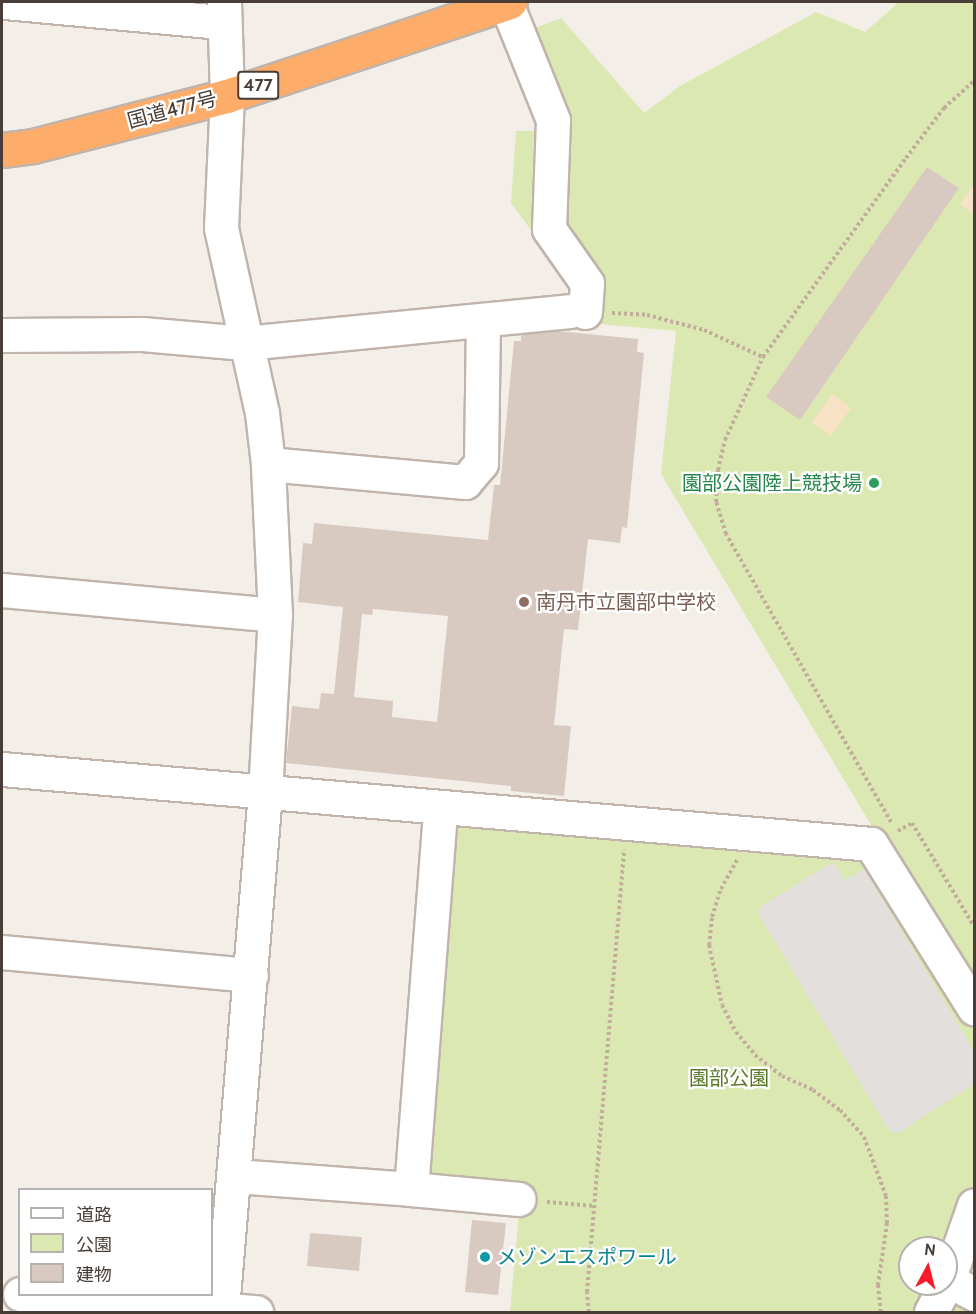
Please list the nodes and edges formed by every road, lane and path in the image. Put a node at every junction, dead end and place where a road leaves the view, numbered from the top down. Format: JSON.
{"nodes":[{"id":1,"x":5,"y":2,"type":"edge"},
{"id":2,"x":508,"y":2,"type":"edge"},
{"id":3,"x":223,"y":12,"type":"edge"},
{"id":4,"x":975,"y":81,"type":"edge"},
{"id":5,"x":227,"y":96,"type":"junction"},
{"id":6,"x":2,"y":150,"type":"edge"},
{"id":7,"x":577,"y":312,"type":"junction"},
{"id":8,"x":483,"y":320,"type":"junction"},
{"id":9,"x":2,"y":335,"type":"edge"},
{"id":10,"x":245,"y":342,"type":"junction"},
{"id":11,"x":764,"y":357,"type":"junction"},
{"id":12,"x":268,"y":464,"type":"junction"},
{"id":13,"x":2,"y":590,"type":"edge"},
{"id":14,"x":275,"y":615,"type":"junction"},
{"id":15,"x":2,"y":769,"type":"edge"},
{"id":16,"x":265,"y":793,"type":"junction"},
{"id":17,"x":440,"y":809,"type":"junction"},
{"id":18,"x":626,"y":825,"type":"junction"},
{"id":19,"x":750,"y":836,"type":"junction"},
{"id":20,"x":884,"y":838,"type":"junction"},
{"id":21,"x":975,"y":926,"type":"edge"},
{"id":22,"x":2,"y":952,"type":"edge"},
{"id":23,"x":251,"y":975,"type":"junction"},
{"id":24,"x":975,"y":1008,"type":"edge"},
{"id":25,"x":235,"y":1176,"type":"junction"},
{"id":26,"x":411,"y":1189,"type":"junction"},
{"id":27,"x":519,"y":1199,"type":"joint"},
{"id":28,"x":975,"y":1205,"type":"edge"},
{"id":29,"x":594,"y":1206,"type":"junction"},
{"id":30,"x":962,"y":1288,"type":"edge"},
{"id":31,"x":2,"y":1293,"type":"edge"},
{"id":32,"x":18,"y":1294,"type":"edge"},
{"id":33,"x":47,"y":1296,"type":"edge"},
{"id":34,"x":222,"y":1309,"type":"junction"},
{"id":35,"x":256,"y":1312,"type":"edge"},
{"id":36,"x":589,"y":1312,"type":"edge"},
{"id":37,"x":881,"y":1312,"type":"edge"},
{"id":38,"x":931,"y":1312,"type":"edge"}],
"edges":[{"from":1,"to":3,"type":"street"},
{"from":2,"to":5,"type":"highway","name":"国道477号","number":"477"},
{"from":2,"to":7,"type":"street"},
{"from":3,"to":5,"type":"street"},
{"from":4,"to":11,"type":"path"},
{"from":5,"to":6,"type":"highway","name":"国道477号","number":"477"},
{"from":5,"to":10,"type":"street"},
{"from":7,"to":8,"type":"street"},
{"from":7,"to":11,"type":"path"},
{"from":8,"to":10,"type":"street"},
{"from":8,"to":12,"type":"street"},
{"from":9,"to":10,"type":"street"},
{"from":10,"to":12,"type":"street"},
{"from":11,"to":20,"type":"path"},
{"from":12,"to":14,"type":"street"},
{"from":13,"to":14,"type":"street"},
{"from":14,"to":16,"type":"street"},
{"from":15,"to":16,"type":"street"},
{"from":16,"to":17,"type":"street"},
{"from":16,"to":23,"type":"street"},
{"from":17,"to":18,"type":"street"},
{"from":17,"to":26,"type":"street"},
{"from":18,"to":19,"type":"street"},
{"from":18,"to":29,"type":"path"},
{"from":19,"to":20,"type":"street"},
{"from":19,"to":37,"type":"path"},
{"from":20,"to":21,"type":"path"},
{"from":20,"to":24,"type":"street"},
{"from":22,"to":23,"type":"street"},
{"from":23,"to":25,"type":"street"},
{"from":25,"to":26,"type":"street"},
{"from":25,"to":34,"type":"street"},
{"from":26,"to":27,"type":"street"},
{"from":27,"to":29,"type":"path"},
{"from":28,"to":30,"type":"street"},
{"from":29,"to":36,"type":"path"},
{"from":30,"to":38,"type":"street"},
{"from":31,"to":32,"type":"street"},
{"from":33,"to":34,"type":"street"},
{"from":34,"to":35,"type":"street"}]}
